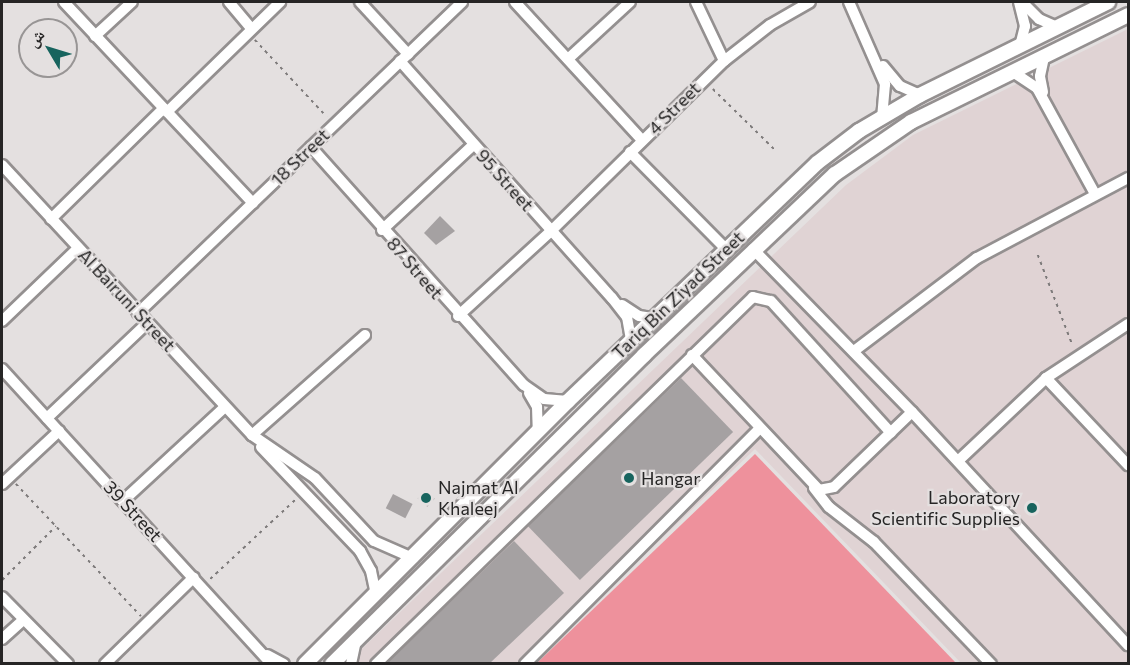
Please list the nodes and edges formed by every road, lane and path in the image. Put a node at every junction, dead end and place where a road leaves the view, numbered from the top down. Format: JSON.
{"nodes":[{"id":1,"x":64,"y":2,"type":"edge"},
{"id":2,"x":132,"y":2,"type":"edge"},
{"id":3,"x":229,"y":2,"type":"edge"},
{"id":4,"x":280,"y":2,"type":"edge"},
{"id":5,"x":360,"y":2,"type":"edge"},
{"id":6,"x":462,"y":2,"type":"edge"},
{"id":7,"x":515,"y":2,"type":"edge"},
{"id":8,"x":630,"y":2,"type":"edge"},
{"id":9,"x":696,"y":2,"type":"edge"},
{"id":10,"x":810,"y":2,"type":"edge"},
{"id":11,"x":849,"y":2,"type":"edge"},
{"id":12,"x":1021,"y":2,"type":"edge"},
{"id":13,"x":1108,"y":2,"type":"edge"},
{"id":14,"x":1128,"y":15,"type":"edge"},
{"id":15,"x":1057,"y":27,"type":"junction"},
{"id":16,"x":250,"y":31,"type":"junction"},
{"id":17,"x":95,"y":36,"type":"junction"},
{"id":18,"x":1020,"y":46,"type":"junction"},
{"id":19,"x":872,"y":51,"type":"junction"},
{"id":20,"x":404,"y":57,"type":"junction"},
{"id":21,"x":1044,"y":57,"type":"junction"},
{"id":22,"x":993,"y":58,"type":"junction"},
{"id":23,"x":568,"y":60,"type":"junction"},
{"id":24,"x":724,"y":61,"type":"junction"},
{"id":25,"x":1008,"y":74,"type":"junction"},
{"id":26,"x":704,"y":80,"type":"junction"},
{"id":27,"x":920,"y":95,"type":"junction"},
{"id":28,"x":1047,"y":104,"type":"junction"},
{"id":29,"x":165,"y":110,"type":"junction"},
{"id":30,"x":882,"y":117,"type":"junction"},
{"id":31,"x":334,"y":125,"type":"junction"},
{"id":32,"x":642,"y":141,"type":"junction"},
{"id":33,"x":474,"y":145,"type":"junction"},
{"id":34,"x":311,"y":147,"type":"junction"},
{"id":35,"x":776,"y":151,"type":"dead end"},
{"id":36,"x":630,"y":152,"type":"junction"},
{"id":37,"x":4,"y":173,"type":"edge"},
{"id":38,"x":1128,"y":178,"type":"edge"},
{"id":39,"x":1095,"y":194,"type":"junction"},
{"id":40,"x":253,"y":203,"type":"junction"},
{"id":41,"x":51,"y":219,"type":"junction"},
{"id":42,"x":382,"y":230,"type":"junction"},
{"id":43,"x":551,"y":231,"type":"junction"},
{"id":44,"x":78,"y":248,"type":"junction"},
{"id":45,"x":726,"y":249,"type":"junction"},
{"id":46,"x":753,"y":249,"type":"junction"},
{"id":47,"x":1038,"y":255,"type":"dead end"},
{"id":48,"x":612,"y":298,"type":"junction"},
{"id":49,"x":138,"y":313,"type":"junction"},
{"id":50,"x":458,"y":316,"type":"junction"},
{"id":51,"x":654,"y":318,"type":"junction"},
{"id":52,"x":2,"y":321,"type":"edge"},
{"id":53,"x":147,"y":323,"type":"junction"},
{"id":54,"x":1128,"y":324,"type":"edge"},
{"id":55,"x":365,"y":335,"type":"dead end"},
{"id":56,"x":631,"y":340,"type":"junction"},
{"id":57,"x":854,"y":351,"type":"junction"},
{"id":58,"x":644,"y":355,"type":"junction"},
{"id":59,"x":692,"y":355,"type":"junction"},
{"id":60,"x":1077,"y":355,"type":"junction"},
{"id":61,"x":2,"y":369,"type":"edge"},
{"id":62,"x":1046,"y":378,"type":"junction"},
{"id":63,"x":524,"y":385,"type":"junction"},
{"id":64,"x":568,"y":401,"type":"junction"},
{"id":65,"x":225,"y":407,"type":"junction"},
{"id":66,"x":912,"y":412,"type":"junction"},
{"id":67,"x":47,"y":418,"type":"junction"},
{"id":68,"x":759,"y":429,"type":"junction"},
{"id":69,"x":59,"y":431,"type":"junction"},
{"id":70,"x":538,"y":431,"type":"junction"},
{"id":71,"x":891,"y":433,"type":"junction"},
{"id":72,"x":252,"y":435,"type":"junction"},
{"id":73,"x":958,"y":461,"type":"junction"},
{"id":74,"x":1128,"y":465,"type":"edge"},
{"id":75,"x":5,"y":480,"type":"edge"},
{"id":76,"x":814,"y":488,"type":"junction"},
{"id":77,"x":304,"y":491,"type":"junction"},
{"id":78,"x":123,"y":501,"type":"junction"},
{"id":79,"x":56,"y":526,"type":"junction"},
{"id":80,"x":413,"y":558,"type":"junction"},
{"id":81,"x":2,"y":580,"type":"edge"},
{"id":82,"x":198,"y":582,"type":"junction"},
{"id":83,"x":376,"y":594,"type":"junction"},
{"id":84,"x":2,"y":597,"type":"edge"},
{"id":85,"x":23,"y":620,"type":"junction"},
{"id":86,"x":148,"y":624,"type":"junction"},
{"id":87,"x":2,"y":639,"type":"edge"},
{"id":88,"x":356,"y":641,"type":"junction"},
{"id":89,"x":1128,"y":645,"type":"edge"},
{"id":90,"x":265,"y":653,"type":"junction"},
{"id":91,"x":57,"y":659,"type":"edge"},
{"id":92,"x":109,"y":662,"type":"edge"},
{"id":93,"x":68,"y":663,"type":"edge"},
{"id":94,"x":271,"y":663,"type":"edge"},
{"id":95,"x":284,"y":663,"type":"edge"},
{"id":96,"x":305,"y":663,"type":"edge"},
{"id":97,"x":332,"y":663,"type":"edge"},
{"id":98,"x":351,"y":663,"type":"edge"},
{"id":99,"x":375,"y":663,"type":"edge"},
{"id":100,"x":525,"y":663,"type":"edge"},
{"id":101,"x":991,"y":663,"type":"edge"}],
"edges":[{"from":1,"to":17,"type":"street"},
{"from":2,"to":17,"type":"street"},
{"from":3,"to":16,"type":"street"},
{"from":4,"to":16,"type":"street"},
{"from":5,"to":20,"type":"street","name":"95 Street"},
{"from":6,"to":20,"type":"street","name":"18 Street"},
{"from":7,"to":23,"type":"street"},
{"from":8,"to":23,"type":"street"},
{"from":9,"to":24,"type":"street"},
{"from":10,"to":24,"type":"street","name":"4 Street"},
{"from":11,"to":19,"type":"street"},
{"from":12,"to":15,"type":"street"},
{"from":12,"to":18,"type":"street"},
{"from":13,"to":15,"type":"main road","name":"Tariq Bin Ziyad Street"},
{"from":14,"to":21,"type":"main road","name":"Tariq Bin Ziyad Street"},
{"from":15,"to":18,"type":"main road","name":"Tariq Bin Ziyad Street"},
{"from":16,"to":29,"type":"street"},
{"from":16,"to":31,"type":"path"},
{"from":17,"to":29,"type":"street"},
{"from":18,"to":22,"type":"main road","name":"Tariq Bin Ziyad Street"},
{"from":19,"to":27,"type":"street"},
{"from":19,"to":30,"type":"street"},
{"from":20,"to":31,"type":"street","name":"18 Street"},
{"from":20,"to":33,"type":"street","name":"95 Street"},
{"from":21,"to":25,"type":"main road","name":"Tariq Bin Ziyad Street"},
{"from":21,"to":28,"type":"street"},
{"from":22,"to":25,"type":"main road"},
{"from":22,"to":27,"type":"main road","name":"Tariq Bin Ziyad Street"},
{"from":23,"to":32,"type":"street"},
{"from":24,"to":26,"type":"street","name":"4 Street"},
{"from":25,"to":28,"type":"street"},
{"from":25,"to":46,"type":"main road","name":"Tariq Bin Ziyad Street"},
{"from":26,"to":32,"type":"street","name":"4 Street"},
{"from":26,"to":35,"type":"path"},
{"from":27,"to":30,"type":"main road","name":"Tariq Bin Ziyad Street"},
{"from":28,"to":39,"type":"street"},
{"from":29,"to":40,"type":"street"},
{"from":29,"to":41,"type":"street"},
{"from":30,"to":45,"type":"main road","name":"Tariq Bin Ziyad Street"},
{"from":31,"to":34,"type":"street","name":"18 Street"},
{"from":32,"to":36,"type":"street","name":"4 Street"},
{"from":33,"to":42,"type":"street"},
{"from":33,"to":43,"type":"street","name":"95 Street"},
{"from":34,"to":40,"type":"street","name":"18 Street"},
{"from":34,"to":42,"type":"street","name":"87 Street"},
{"from":36,"to":43,"type":"street","name":"4 Street"},
{"from":36,"to":45,"type":"street"},
{"from":37,"to":41,"type":"street","name":"Al Bairuni Street"},
{"from":38,"to":39,"type":"street"},
{"from":39,"to":57,"type":"street"},
{"from":40,"to":49,"type":"street","name":"18 Street"},
{"from":41,"to":44,"type":"street","name":"Al Bairuni Street"},
{"from":42,"to":50,"type":"street","name":"87 Street"},
{"from":43,"to":48,"type":"street","name":"95 Street"},
{"from":43,"to":50,"type":"street","name":"4 Street"},
{"from":44,"to":49,"type":"street","name":"Al Bairuni Street"},
{"from":44,"to":52,"type":"street"},
{"from":45,"to":51,"type":"main road","name":"Tariq Bin Ziyad Street"},
{"from":46,"to":57,"type":"street"},
{"from":46,"to":58,"type":"main road","name":"Tariq Bin Ziyad Street"},
{"from":47,"to":60,"type":"path"},
{"from":48,"to":51,"type":"street","name":"95 Street"},
{"from":48,"to":56,"type":"street","name":"95 Street"},
{"from":49,"to":53,"type":"street","name":"Al Bairuni Street"},
{"from":50,"to":63,"type":"street","name":"87 Street"},
{"from":51,"to":56,"type":"main road","name":"Tariq Bin Ziyad Street"},
{"from":53,"to":65,"type":"street","name":"Al Bairuni Street"},
{"from":53,"to":67,"type":"street"},
{"from":54,"to":60,"type":"street"},
{"from":55,"to":72,"type":"street"},
{"from":56,"to":58,"type":"main road"},
{"from":56,"to":64,"type":"main road","name":"Tariq Bin Ziyad Street"},
{"from":57,"to":66,"type":"street"},
{"from":58,"to":88,"type":"main road","name":"Tariq Bin Ziyad Street"},
{"from":59,"to":68,"type":"street"},
{"from":59,"to":71,"type":"street"},
{"from":59,"to":99,"type":"street"},
{"from":60,"to":62,"type":"street"},
{"from":61,"to":67,"type":"street","name":"39 Street"},
{"from":62,"to":73,"type":"street"},
{"from":62,"to":74,"type":"street"},
{"from":63,"to":64,"type":"street","name":"87 Street"},
{"from":63,"to":70,"type":"street","name":"87 Street"},
{"from":64,"to":70,"type":"main road","name":"Tariq Bin Ziyad Street"},
{"from":65,"to":72,"type":"street","name":"Al Bairuni Street"},
{"from":65,"to":78,"type":"street"},
{"from":66,"to":71,"type":"street"},
{"from":66,"to":73,"type":"street"},
{"from":67,"to":69,"type":"street","name":"39 Street"},
{"from":68,"to":76,"type":"street"},
{"from":68,"to":100,"type":"street"},
{"from":69,"to":75,"type":"street"},
{"from":69,"to":78,"type":"street","name":"39 Street"},
{"from":70,"to":80,"type":"main road","name":"Tariq Bin Ziyad Street"},
{"from":71,"to":76,"type":"street"},
{"from":72,"to":77,"type":"street","name":"Al Bairuni Street"},
{"from":72,"to":80,"type":"street","name":"Al Bairuni Street"},
{"from":73,"to":89,"type":"street"},
{"from":75,"to":79,"type":"path"},
{"from":76,"to":101,"type":"street"},
{"from":77,"to":82,"type":"path"},
{"from":77,"to":83,"type":"street","name":"Al Bairuni Street"},
{"from":78,"to":82,"type":"street","name":"39 Street"},
{"from":79,"to":81,"type":"path"},
{"from":79,"to":86,"type":"path"},
{"from":80,"to":83,"type":"main road","name":"Tariq Bin Ziyad Street"},
{"from":82,"to":86,"type":"street"},
{"from":82,"to":90,"type":"street","name":"39 Street"},
{"from":83,"to":96,"type":"main road","name":"Tariq Bin Ziyad Street"},
{"from":84,"to":85,"type":"street"},
{"from":85,"to":87,"type":"street"},
{"from":85,"to":91,"type":"street"},
{"from":86,"to":92,"type":"street"},
{"from":88,"to":97,"type":"main road","name":"Tariq Bin Ziyad Street"},
{"from":88,"to":98,"type":"street"},
{"from":90,"to":94,"type":"street","name":"39 Street"},
{"from":90,"to":95,"type":"street","name":"39 Street"},
{"from":91,"to":93,"type":"street"}]}
